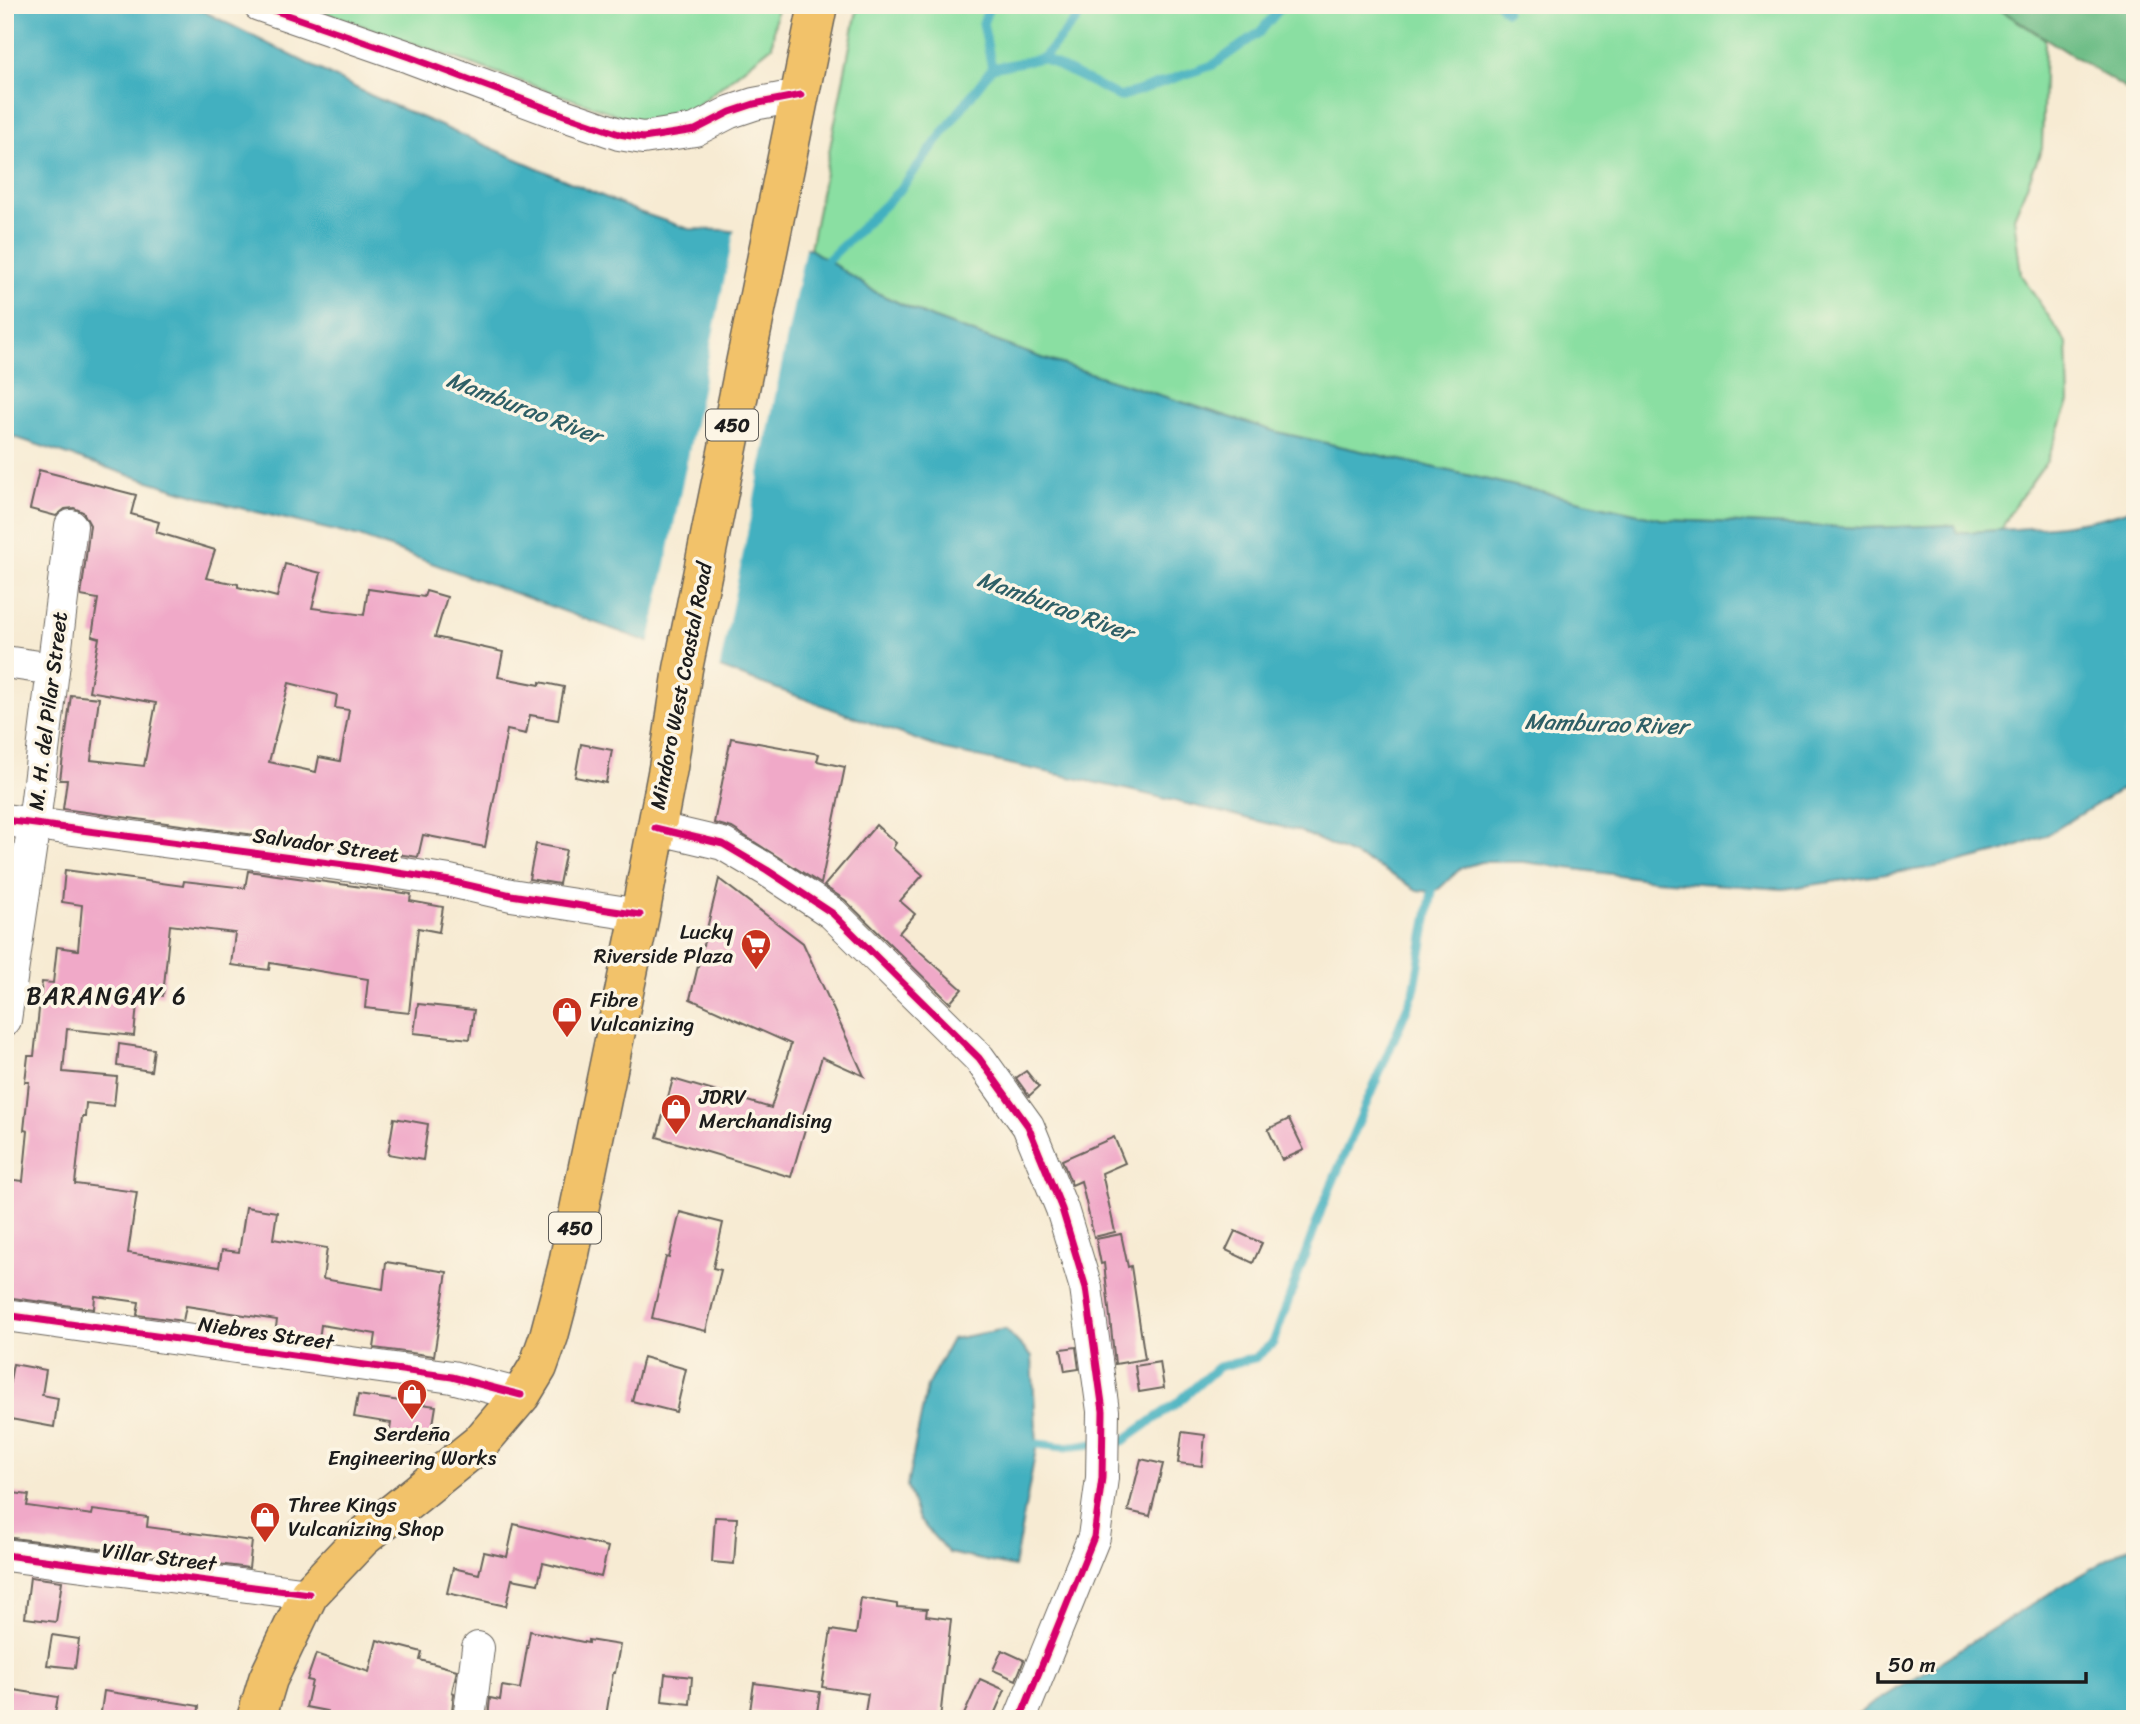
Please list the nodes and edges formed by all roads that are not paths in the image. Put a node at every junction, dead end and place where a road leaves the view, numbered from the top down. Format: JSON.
{"nodes":[{"id":1,"x":259,"y":5,"type":"edge"},
{"id":2,"x":817,"y":5,"type":"edge"},
{"id":3,"x":801,"y":95,"type":"junction"},
{"id":4,"x":71,"y":527,"type":"dead end"},
{"id":5,"x":5,"y":662,"type":"edge"},
{"id":6,"x":53,"y":669,"type":"junction"},
{"id":7,"x":20,"y":821,"type":"edge"},
{"id":8,"x":655,"y":828,"type":"junction"},
{"id":9,"x":640,"y":915,"type":"junction"},
{"id":10,"x":8,"y":986,"type":"edge"},
{"id":11,"x":5,"y":1020,"type":"edge"},
{"id":12,"x":5,"y":1315,"type":"edge"},
{"id":13,"x":521,"y":1395,"type":"junction"},
{"id":14,"x":5,"y":1555,"type":"edge"},
{"id":15,"x":309,"y":1594,"type":"junction"},
{"id":16,"x":478,"y":1648,"type":"dead end"},
{"id":17,"x":256,"y":1719,"type":"edge"},
{"id":18,"x":469,"y":1719,"type":"edge"},
{"id":19,"x":1020,"y":1719,"type":"edge"}],
"edges":[{"from":1,"to":3,"type":"street"},
{"from":2,"to":3,"type":"main road","name":"Mindoro West Coastal Road","number":"450"},
{"from":3,"to":8,"type":"main road","name":"Mindoro West Coastal Road","number":"450"},
{"from":4,"to":6,"type":"street","name":"M. H. del Pilar Street"},
{"from":5,"to":6,"type":"street"},
{"from":6,"to":7,"type":"street","name":"M. H. del Pilar Street"},
{"from":7,"to":9,"type":"street","name":"Salvador Street"},
{"from":7,"to":10,"type":"street","name":"M. H. del Pilar Street"},
{"from":8,"to":9,"type":"main road","name":"Mindoro West Coastal Road","number":"450"},
{"from":8,"to":19,"type":"street"},
{"from":9,"to":13,"type":"main road","name":"Mindoro West Coastal Road","number":"450"},
{"from":10,"to":11,"type":"street","name":"M. H. del Pilar Street"},
{"from":12,"to":13,"type":"street","name":"Niebres Street"},
{"from":13,"to":15,"type":"main road","name":"Mindoro West Coastal Road","number":"450"},
{"from":14,"to":15,"type":"street","name":"Villar Street"},
{"from":15,"to":17,"type":"main road","name":"Mindoro West Coastal Road","number":"450"},
{"from":16,"to":18,"type":"street"}]}
